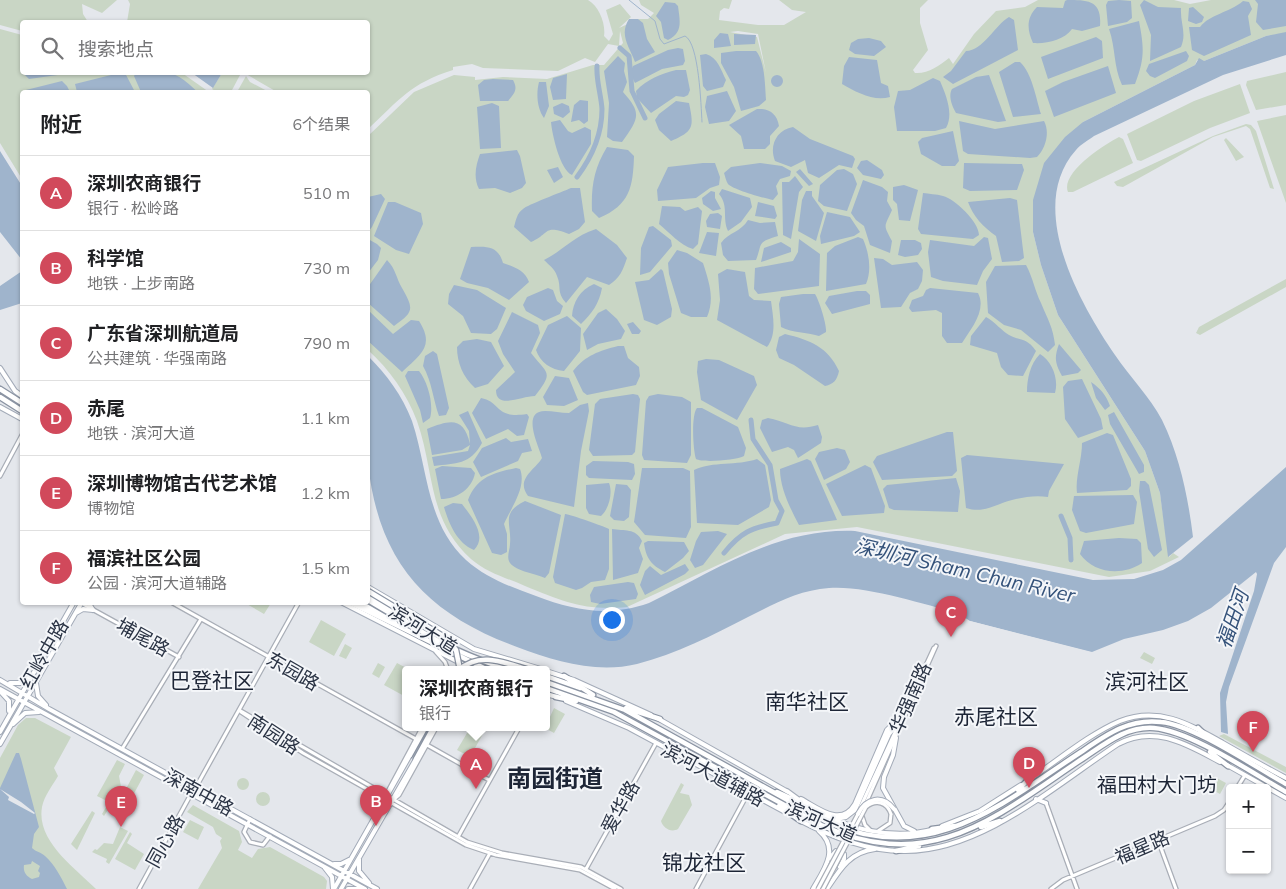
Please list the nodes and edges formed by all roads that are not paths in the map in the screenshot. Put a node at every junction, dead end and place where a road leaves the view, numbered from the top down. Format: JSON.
{"nodes":[{"id":1,"x":0,"y":368,"type":"edge"},
{"id":2,"x":1,"y":373,"type":"edge"},
{"id":3,"x":0,"y":389,"type":"edge"},
{"id":4,"x":20,"y":394,"type":"edge"},
{"id":5,"x":20,"y":394,"type":"edge"},
{"id":6,"x":0,"y":397,"type":"edge"},
{"id":7,"x":20,"y":402,"type":"edge"},
{"id":8,"x":0,"y":407,"type":"edge"},
{"id":9,"x":20,"y":410,"type":"edge"},
{"id":10,"x":20,"y":418,"type":"edge"},
{"id":11,"x":20,"y":439,"type":"edge"},
{"id":12,"x":0,"y":476,"type":"edge"},
{"id":13,"x":370,"y":590,"type":"edge"},
{"id":14,"x":370,"y":590,"type":"edge"},
{"id":15,"x":370,"y":597,"type":"edge"},
{"id":16,"x":370,"y":601,"type":"edge"},
{"id":17,"x":72,"y":605,"type":"edge"},
{"id":18,"x":80,"y":605,"type":"edge"},
{"id":19,"x":84,"y":605,"type":"edge"},
{"id":20,"x":90,"y":605,"type":"edge"},
{"id":21,"x":176,"y":605,"type":"edge"},
{"id":22,"x":297,"y":605,"type":"edge"},
{"id":23,"x":347,"y":605,"type":"edge"},
{"id":24,"x":355,"y":605,"type":"edge"},
{"id":25,"x":364,"y":605,"type":"edge"},
{"id":26,"x":93,"y":610,"type":"junction"},
{"id":27,"x":76,"y":614,"type":"junction"},
{"id":28,"x":201,"y":619,"type":"junction"},
{"id":29,"x":412,"y":626,"type":"junction"},
{"id":30,"x":417,"y":636,"type":"junction"},
{"id":31,"x":433,"y":650,"type":"junction"},
{"id":32,"x":268,"y":656,"type":"junction"},
{"id":33,"x":179,"y":657,"type":"junction"},
{"id":34,"x":446,"y":666,"type":"edge"},
{"id":35,"x":459,"y":666,"type":"edge"},
{"id":36,"x":465,"y":666,"type":"edge"},
{"id":37,"x":466,"y":666,"type":"edge"},
{"id":38,"x":480,"y":666,"type":"edge"},
{"id":39,"x":497,"y":666,"type":"edge"},
{"id":40,"x":512,"y":666,"type":"edge"},
{"id":41,"x":529,"y":666,"type":"edge"},
{"id":42,"x":36,"y":670,"type":"junction"},
{"id":43,"x":550,"y":672,"type":"edge"},
{"id":44,"x":564,"y":676,"type":"junction"},
{"id":45,"x":550,"y":677,"type":"edge"},
{"id":46,"x":0,"y":680,"type":"edge"},
{"id":47,"x":36,"y":682,"type":"junction"},
{"id":48,"x":550,"y":683,"type":"edge"},
{"id":49,"x":550,"y":689,"type":"edge"},
{"id":50,"x":0,"y":690,"type":"edge"},
{"id":51,"x":586,"y":691,"type":"junction"},
{"id":52,"x":22,"y":693,"type":"junction"},
{"id":53,"x":550,"y":695,"type":"edge"},
{"id":54,"x":27,"y":696,"type":"junction"},
{"id":55,"x":556,"y":697,"type":"junction"},
{"id":56,"x":18,"y":699,"type":"junction"},
{"id":57,"x":601,"y":700,"type":"junction"},
{"id":58,"x":24,"y":702,"type":"junction"},
{"id":59,"x":609,"y":703,"type":"junction"},
{"id":60,"x":598,"y":705,"type":"junction"},
{"id":61,"x":49,"y":709,"type":"junction"},
{"id":62,"x":239,"y":710,"type":"junction"},
{"id":63,"x":43,"y":713,"type":"junction"},
{"id":64,"x":660,"y":719,"type":"junction"},
{"id":65,"x":900,"y":721,"type":"junction"},
{"id":66,"x":1198,"y":728,"type":"junction"},
{"id":67,"x":1,"y":729,"type":"edge"},
{"id":68,"x":8,"y":729,"type":"junction"},
{"id":69,"x":422,"y":731,"type":"edge"},
{"id":70,"x":422,"y":731,"type":"edge"},
{"id":71,"x":432,"y":731,"type":"edge"},
{"id":72,"x":433,"y":731,"type":"edge"},
{"id":73,"x":517,"y":731,"type":"edge"},
{"id":74,"x":896,"y":738,"type":"junction"},
{"id":75,"x":416,"y":739,"type":"junction"},
{"id":76,"x":656,"y":743,"type":"junction"},
{"id":77,"x":1199,"y":743,"type":"junction"},
{"id":78,"x":1213,"y":743,"type":"junction"},
{"id":79,"x":0,"y":744,"type":"edge"},
{"id":80,"x":427,"y":745,"type":"junction"},
{"id":81,"x":122,"y":749,"type":"junction"},
{"id":82,"x":410,"y":756,"type":"joint"},
{"id":83,"x":416,"y":759,"type":"joint"},
{"id":84,"x":1228,"y":766,"type":"junction"},
{"id":85,"x":1245,"y":775,"type":"junction"},
{"id":86,"x":1030,"y":779,"type":"junction"},
{"id":87,"x":489,"y":780,"type":"junction"},
{"id":88,"x":1285,"y":782,"type":"edge"},
{"id":89,"x":1240,"y":784,"type":"edge"},
{"id":90,"x":761,"y":786,"type":"junction"},
{"id":91,"x":195,"y":789,"type":"junction"},
{"id":92,"x":788,"y":791,"type":"junction"},
{"id":93,"x":759,"y":792,"type":"junction"},
{"id":94,"x":1046,"y":792,"type":"junction"},
{"id":95,"x":1286,"y":792,"type":"edge"},
{"id":96,"x":748,"y":793,"type":"junction"},
{"id":97,"x":191,"y":794,"type":"junction"},
{"id":98,"x":386,"y":798,"type":"junction"},
{"id":99,"x":1010,"y":798,"type":"junction"},
{"id":100,"x":1286,"y":798,"type":"edge"},
{"id":101,"x":1036,"y":799,"type":"junction"},
{"id":102,"x":392,"y":802,"type":"junction"},
{"id":103,"x":1046,"y":803,"type":"junction"},
{"id":104,"x":1226,"y":806,"type":"edge"},
{"id":105,"x":810,"y":807,"type":"junction"},
{"id":106,"x":894,"y":812,"type":"junction"},
{"id":107,"x":858,"y":814,"type":"junction"},
{"id":108,"x":829,"y":816,"type":"junction"},
{"id":109,"x":250,"y":820,"type":"junction"},
{"id":110,"x":801,"y":820,"type":"junction"},
{"id":111,"x":1000,"y":821,"type":"junction"},
{"id":112,"x":966,"y":824,"type":"junction"},
{"id":113,"x":247,"y":825,"type":"junction"},
{"id":114,"x":811,"y":826,"type":"junction"},
{"id":115,"x":972,"y":829,"type":"junction"},
{"id":116,"x":932,"y":830,"type":"junction"},
{"id":117,"x":873,"y":831,"type":"junction"},
{"id":118,"x":272,"y":832,"type":"junction"},
{"id":119,"x":922,"y":832,"type":"junction"},
{"id":120,"x":270,"y":837,"type":"junction"},
{"id":121,"x":458,"y":837,"type":"junction"},
{"id":122,"x":1158,"y":840,"type":"junction"},
{"id":123,"x":935,"y":842,"type":"junction"},
{"id":124,"x":881,"y":849,"type":"junction"},
{"id":125,"x":896,"y":851,"type":"junction"},
{"id":126,"x":490,"y":852,"type":"junction"},
{"id":127,"x":357,"y":857,"type":"junction"},
{"id":128,"x":330,"y":863,"type":"junction"},
{"id":129,"x":321,"y":864,"type":"junction"},
{"id":130,"x":827,"y":864,"type":"junction"},
{"id":131,"x":585,"y":870,"type":"junction"},
{"id":132,"x":348,"y":872,"type":"junction"},
{"id":133,"x":836,"y":874,"type":"junction"},
{"id":134,"x":342,"y":876,"type":"junction"},
{"id":135,"x":1073,"y":876,"type":"junction"},
{"id":136,"x":347,"y":879,"type":"junction"},
{"id":137,"x":370,"y":885,"type":"junction"},
{"id":138,"x":139,"y":889,"type":"edge"},
{"id":139,"x":334,"y":889,"type":"edge"},
{"id":140,"x":341,"y":889,"type":"edge"},
{"id":141,"x":348,"y":889,"type":"edge"},
{"id":142,"x":360,"y":889,"type":"edge"},
{"id":143,"x":365,"y":889,"type":"edge"},
{"id":144,"x":377,"y":889,"type":"edge"},
{"id":145,"x":470,"y":889,"type":"edge"},
{"id":146,"x":615,"y":889,"type":"edge"},
{"id":147,"x":621,"y":889,"type":"edge"},
{"id":148,"x":696,"y":889,"type":"edge"},
{"id":149,"x":813,"y":889,"type":"edge"},
{"id":150,"x":818,"y":889,"type":"edge"},
{"id":151,"x":823,"y":889,"type":"edge"},
{"id":152,"x":827,"y":889,"type":"edge"},
{"id":153,"x":1051,"y":889,"type":"edge"},
{"id":154,"x":1077,"y":889,"type":"edge"},
{"id":155,"x":1176,"y":889,"type":"edge"}],
"edges":[{"from":1,"to":4,"type":"main road"},
{"from":2,"to":5,"type":"main road"},
{"from":3,"to":7,"type":"highway"},
{"from":6,"to":9,"type":"highway"},
{"from":8,"to":10,"type":"main road"},
{"from":11,"to":12,"type":"main road"},
{"from":13,"to":35,"type":"highway","bridge":true},
{"from":14,"to":41,"type":"main road","name":"滨河大道辅路"},
{"from":15,"to":29,"type":"highway","name":"滨河大道"},
{"from":16,"to":29,"type":"highway"},
{"from":17,"to":42,"type":"main road","name":"红岭中路"},
{"from":18,"to":27,"type":"main road","name":"红岭中路"},
{"from":19,"to":26,"type":"main road","name":"埔尾路"},
{"from":20,"to":26,"type":"main road"},
{"from":21,"to":28,"type":"main road","name":"东园路"},
{"from":22,"to":32,"type":"main road"},
{"from":23,"to":31,"type":"main road"},
{"from":24,"to":30,"type":"highway","name":"滨河大道"},
{"from":25,"to":30,"type":"highway"},
{"from":26,"to":27,"type":"main road"},
{"from":26,"to":33,"type":"main road","name":"埔尾路"},
{"from":27,"to":47,"type":"main road","name":"红岭中路"},
{"from":28,"to":32,"type":"main road","name":"东园路"},
{"from":28,"to":33,"type":"main road"},
{"from":29,"to":39,"type":"highway","name":"滨河大道"},
{"from":30,"to":38,"type":"highway","name":"滨河大道"},
{"from":31,"to":34,"type":"main road"},
{"from":31,"to":37,"type":"main road"},
{"from":32,"to":62,"type":"main road"},
{"from":32,"to":75,"type":"main road","name":"东园路"},
{"from":33,"to":81,"type":"main road"},
{"from":36,"to":40,"type":"highway","bridge":true},
{"from":42,"to":46,"type":"main road"},
{"from":42,"to":52,"type":"main road","name":"红岭中路"},
{"from":43,"to":44,"type":"main road","name":"滨河大道辅路"},
{"from":44,"to":51,"type":"highway"},
{"from":44,"to":64,"type":"main road","name":"滨河大道辅路"},
{"from":45,"to":51,"type":"highway"},
{"from":46,"to":52,"type":"main road","name":"深南中路"},
{"from":47,"to":54,"type":"main road","name":"红岭中路"},
{"from":47,"to":61,"type":"main road"},
{"from":48,"to":57,"type":"highway","name":"滨河大道"},
{"from":49,"to":60,"type":"highway","name":"滨河大道"},
{"from":50,"to":56,"type":"main road","name":"深南中路"},
{"from":50,"to":67,"type":"main road"},
{"from":51,"to":57,"type":"highway"},
{"from":52,"to":54,"type":"main road","name":"深南中路"},
{"from":52,"to":56,"type":"main road","name":"红岭中路"},
{"from":53,"to":55,"type":"main road","name":"滨河大道辅路"},
{"from":54,"to":58,"type":"main road","name":"红岭中路"},
{"from":54,"to":61,"type":"main road","name":"深南中路"},
{"from":55,"to":60,"type":"highway"},
{"from":55,"to":76,"type":"main road","name":"滨河大道辅路"},
{"from":56,"to":58,"type":"main road","name":"深南中路"},
{"from":56,"to":67,"type":"main road","name":"红岭中路"},
{"from":57,"to":59,"type":"highway","name":"滨河大道"},
{"from":58,"to":63,"type":"main road","name":"深南中路"},
{"from":58,"to":68,"type":"main road","name":"红岭中路"},
{"from":59,"to":64,"type":"highway"},
{"from":59,"to":90,"type":"highway","name":"滨河大道"},
{"from":60,"to":93,"type":"highway","name":"滨河大道"},
{"from":61,"to":81,"type":"main road","name":"深南中路"},
{"from":62,"to":91,"type":"main road"},
{"from":62,"to":98,"type":"main road","name":"南园路"},
{"from":63,"to":68,"type":"main road"},
{"from":63,"to":97,"type":"main road","name":"深南中路"},
{"from":64,"to":92,"type":"main road","name":"滨河大道辅路"},
{"from":65,"to":74,"type":"main road","name":"华强南路"},
{"from":65,"to":107,"type":"main road","name":"华强南路","bridge":true},
{"from":65,"to":108,"type":"main road"},
{"from":66,"to":78,"type":"highway"},
{"from":66,"to":86,"type":"main road","name":"滨河大道辅路"},
{"from":66,"to":88,"type":"main road","name":"滨河大道辅路"},
{"from":68,"to":79,"type":"main road","name":"红岭中路"},
{"from":69,"to":75,"type":"main road"},
{"from":70,"to":82,"type":"highway"},
{"from":71,"to":83,"type":"highway"},
{"from":72,"to":80,"type":"main road"},
{"from":73,"to":87,"type":"main road"},
{"from":74,"to":106,"type":"main road"},
{"from":74,"to":117,"type":"main road","name":"华强南路"},
{"from":75,"to":98,"type":"main road"},
{"from":76,"to":96,"type":"main road","name":"滨河大道辅路"},
{"from":76,"to":131,"type":"main road","name":"爱华路"},
{"from":77,"to":84,"type":"highway"},
{"from":77,"to":95,"type":"highway","name":"滨河大道"},
{"from":77,"to":115,"type":"highway","name":"滨河大道"},
{"from":78,"to":88,"type":"highway","name":"滨河大道"},
{"from":78,"to":99,"type":"highway","name":"滨河大道"},
{"from":80,"to":87,"type":"main road"},
{"from":80,"to":102,"type":"main road"},
{"from":81,"to":91,"type":"main road","name":"深南中路"},
{"from":82,"to":98,"type":"main road"},
{"from":83,"to":102,"type":"main road"},
{"from":84,"to":85,"type":"main road","name":"滨河大道辅路"},
{"from":84,"to":94,"type":"main road","name":"滨河大道辅路"},
{"from":85,"to":89,"type":"main road"},
{"from":85,"to":100,"type":"main road","name":"滨河大道辅路"},
{"from":86,"to":99,"type":"highway"},
{"from":86,"to":116,"type":"main road","name":"滨河大道辅路"},
{"from":87,"to":121,"type":"main road"},
{"from":90,"to":105,"type":"highway"},
{"from":90,"to":112,"type":"highway","name":"滨河大道"},
{"from":91,"to":109,"type":"main road","name":"深南中路"},
{"from":92,"to":105,"type":"main road","name":"滨河大道辅路"},
{"from":92,"to":108,"type":"main road","name":"滨河大道辅路"},
{"from":93,"to":110,"type":"highway"},
{"from":93,"to":123,"type":"highway","name":"滨河大道"},
{"from":94,"to":101,"type":"main road","name":"滨河大道辅路"},
{"from":94,"to":103,"type":"main road"},
{"from":96,"to":110,"type":"main road","name":"滨河大道辅路"},
{"from":96,"to":148,"type":"main road"},
{"from":97,"to":113,"type":"main road","name":"深南中路"},
{"from":97,"to":138,"type":"main road","name":"同心路"},
{"from":98,"to":102,"type":"main road","name":"南园路"},
{"from":98,"to":127,"type":"main road"},
{"from":99,"to":112,"type":"highway","name":"滨河大道"},
{"from":101,"to":103,"type":"main road"},
{"from":101,"to":111,"type":"main road","name":"滨河大道辅路"},
{"from":102,"to":121,"type":"main road","name":"南园路"},
{"from":102,"to":126,"type":"main road","name":"南园路"},
{"from":102,"to":127,"type":"main road"},
{"from":103,"to":135,"type":"main road"},
{"from":104,"to":122,"type":"main road","name":"福星路"},
{"from":105,"to":108,"type":"main road","name":"滨河大道辅路"},
{"from":106,"to":107,"type":"main road","bridge":true},
{"from":106,"to":117,"type":"main road"},
{"from":106,"to":119,"type":"main road"},
{"from":106,"to":151,"type":"main road","bridge":true},
{"from":107,"to":150,"type":"main road","name":"华强南路","bridge":true},
{"from":108,"to":117,"type":"main road","name":"滨河大道辅路"},
{"from":109,"to":113,"type":"main road"},
{"from":109,"to":118,"type":"main road","name":"深南中路"},
{"from":110,"to":114,"type":"main road","name":"滨河大道辅路"},
{"from":111,"to":115,"type":"highway"},
{"from":111,"to":125,"type":"main road","name":"滨河大道辅路"},
{"from":112,"to":116,"type":"highway"},
{"from":113,"to":120,"type":"main road","name":"深南中路"},
{"from":113,"to":120,"type":"main road"},
{"from":114,"to":124,"type":"main road","name":"滨河大道辅路"},
{"from":114,"to":130,"type":"main road"},
{"from":115,"to":123,"type":"highway","name":"滨河大道"},
{"from":116,"to":119,"type":"main road","name":"滨河大道辅路"},
{"from":117,"to":119,"type":"main road","name":"滨河大道辅路"},
{"from":118,"to":120,"type":"main road"},
{"from":118,"to":128,"type":"main road","name":"深南中路"},
{"from":120,"to":129,"type":"main road","name":"深南中路"},
{"from":121,"to":126,"type":"main road","name":"南园路"},
{"from":122,"to":135,"type":"main road","name":"福星路"},
{"from":122,"to":155,"type":"main road"},
{"from":123,"to":125,"type":"highway"},
{"from":124,"to":125,"type":"main road","name":"滨河大道辅路"},
{"from":124,"to":133,"type":"main road"},
{"from":126,"to":131,"type":"main road","name":"南园路"},
{"from":126,"to":145,"type":"main road"},
{"from":127,"to":128,"type":"main road"},
{"from":127,"to":132,"type":"main road"},
{"from":127,"to":137,"type":"main road"},
{"from":128,"to":132,"type":"main road","name":"深南中路"},
{"from":129,"to":134,"type":"main road","name":"深南中路"},
{"from":129,"to":139,"type":"main road"},
{"from":130,"to":133,"type":"main road"},
{"from":130,"to":149,"type":"main road"},
{"from":131,"to":146,"type":"main road","name":"南园路"},
{"from":131,"to":147,"type":"main road","name":"南园路"},
{"from":132,"to":134,"type":"main road"},
{"from":132,"to":136,"type":"main road"},
{"from":132,"to":137,"type":"main road","name":"深南中路"},
{"from":133,"to":152,"type":"main road"},
{"from":134,"to":136,"type":"main road","name":"深南中路"},
{"from":134,"to":139,"type":"main road"},
{"from":135,"to":153,"type":"main road","name":"福星路"},
{"from":135,"to":154,"type":"main road"},
{"from":136,"to":140,"type":"main road"},
{"from":136,"to":143,"type":"main road","name":"深南中路"},
{"from":137,"to":144,"type":"main road","name":"深南中路"},
{"from":141,"to":142,"type":"main road"}]}
